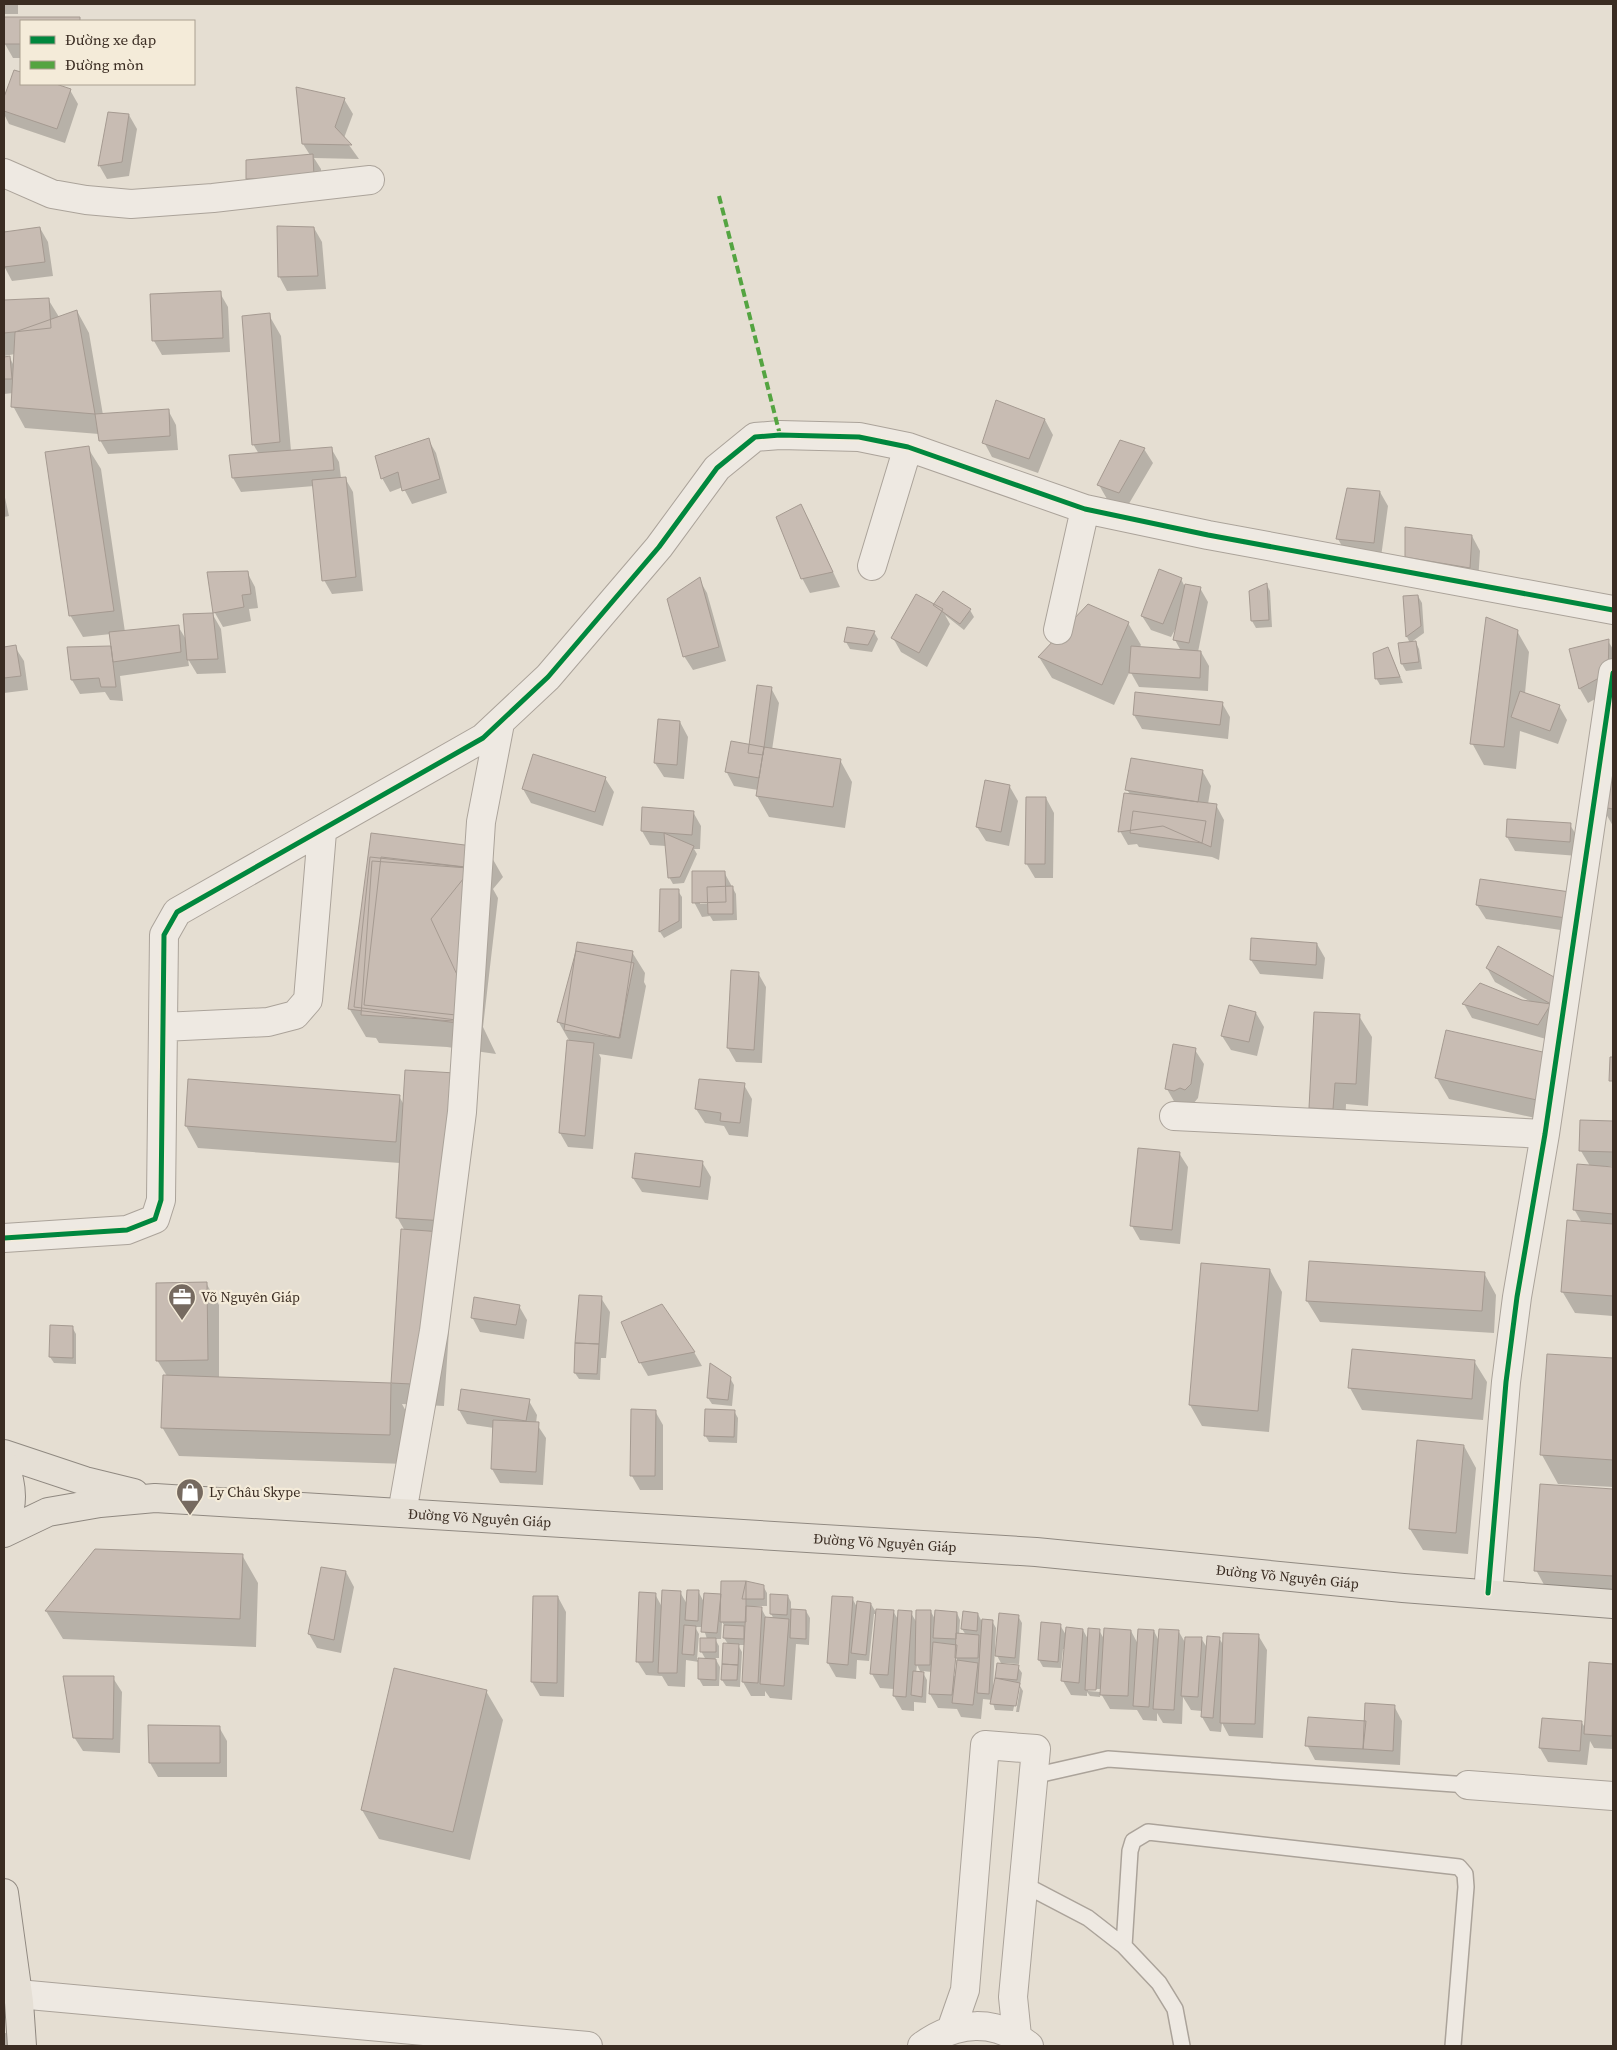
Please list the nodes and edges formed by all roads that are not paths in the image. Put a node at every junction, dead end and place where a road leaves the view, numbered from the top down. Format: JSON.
{"nodes":[{"id":1,"x":4,"y":173,"type":"edge"},
{"id":2,"x":370,"y":180,"type":"dead end"},
{"id":3,"x":908,"y":447,"type":"junction"},
{"id":4,"x":1085,"y":509,"type":"junction"},
{"id":5,"x":872,"y":566,"type":"dead end"},
{"id":6,"x":1613,"y":610,"type":"edge"},
{"id":7,"x":1058,"y":630,"type":"dead end"},
{"id":8,"x":1613,"y":673,"type":"edge"},
{"id":9,"x":500,"y":722,"type":"junction"},
{"id":10,"x":322,"y":832,"type":"junction"},
{"id":11,"x":163,"y":1027,"type":"junction"},
{"id":12,"x":1174,"y":1116,"type":"dead end"},
{"id":13,"x":1545,"y":1134,"type":"junction"},
{"id":14,"x":4,"y":1238,"type":"edge"},
{"id":15,"x":4,"y":1454,"type":"edge"},
{"id":16,"x":4,"y":1464,"type":"edge"},
{"id":17,"x":155,"y":1498,"type":"junction"},
{"id":18,"x":402,"y":1513,"type":"junction"},
{"id":19,"x":4,"y":1524,"type":"edge"},
{"id":20,"x":4,"y":1533,"type":"edge"},
{"id":21,"x":1488,"y":1593,"type":"junction"},
{"id":22,"x":1613,"y":1604,"type":"edge"},
{"id":23,"x":1033,"y":1776,"type":"junction"},
{"id":24,"x":1468,"y":1785,"type":"joint"},
{"id":25,"x":1613,"y":1796,"type":"edge"},
{"id":26,"x":1023,"y":1884,"type":"junction"},
{"id":27,"x":4,"y":1893,"type":"edge"},
{"id":28,"x":1124,"y":1946,"type":"junction"},
{"id":29,"x":18,"y":1994,"type":"junction"},
{"id":30,"x":951,"y":2030,"type":"junction"},
{"id":31,"x":330,"y":2034,"type":"edge"},
{"id":32,"x":1023,"y":2041,"type":"edge"},
{"id":33,"x":22,"y":2046,"type":"edge"},
{"id":34,"x":588,"y":2046,"type":"edge"},
{"id":35,"x":922,"y":2046,"type":"edge"},
{"id":36,"x":1182,"y":2046,"type":"edge"},
{"id":37,"x":1454,"y":2046,"type":"edge"}],
"edges":[{"from":1,"to":2,"type":"street"},
{"from":3,"to":4,"type":"street"},
{"from":3,"to":5,"type":"street"},
{"from":3,"to":9,"type":"street"},
{"from":4,"to":6,"type":"street"},
{"from":4,"to":7,"type":"street"},
{"from":8,"to":13,"type":"street"},
{"from":9,"to":10,"type":"street"},
{"from":9,"to":18,"type":"street"},
{"from":10,"to":11,"type":"street"},
{"from":10,"to":11,"type":"street"},
{"from":11,"to":14,"type":"street"},
{"from":12,"to":13,"type":"street"},
{"from":13,"to":21,"type":"street"},
{"from":15,"to":17,"type":"main road","name":"Đường Võ Nguyên Giáp"},
{"from":16,"to":19,"type":"main road"},
{"from":17,"to":18,"type":"main road","name":"Đường Võ Nguyên Giáp"},
{"from":17,"to":20,"type":"main road","name":"Đường Võ Nguyên Giáp"},
{"from":18,"to":21,"type":"main road","name":"Đường Võ Nguyên Giáp"},
{"from":21,"to":22,"type":"main road","name":"Đường Võ Nguyên Giáp"},
{"from":23,"to":24,"type":"lane"},
{"from":23,"to":26,"type":"street"},
{"from":23,"to":30,"type":"street"},
{"from":24,"to":25,"type":"street"},
{"from":26,"to":28,"type":"lane"},
{"from":26,"to":32,"type":"street"},
{"from":27,"to":29,"type":"main road"},
{"from":28,"to":36,"type":"lane"},
{"from":28,"to":37,"type":"lane"},
{"from":29,"to":31,"type":"street"},
{"from":29,"to":33,"type":"main road"},
{"from":30,"to":32,"type":"street"},
{"from":30,"to":35,"type":"street"},
{"from":31,"to":34,"type":"street"}]}
